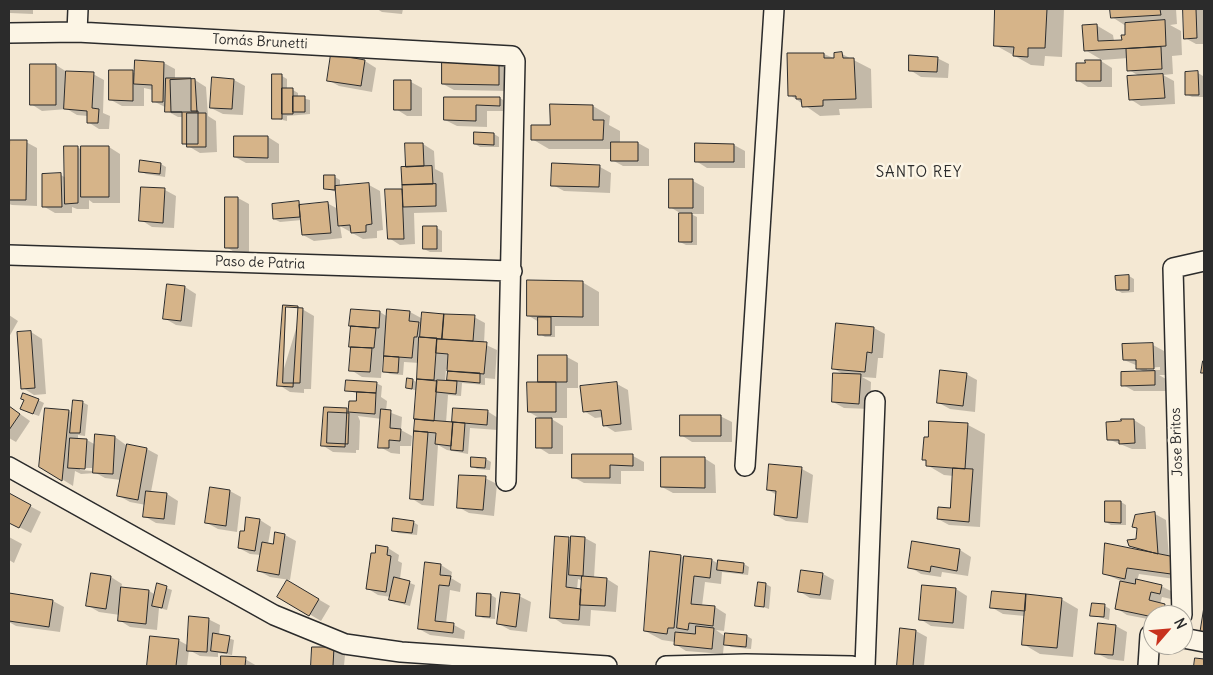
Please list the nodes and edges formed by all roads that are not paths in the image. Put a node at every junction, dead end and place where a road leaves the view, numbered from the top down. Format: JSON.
{"nodes":[{"id":1,"x":78,"y":9,"type":"edge"},
{"id":2,"x":774,"y":9,"type":"edge"},
{"id":3,"x":77,"y":32,"type":"junction"},
{"id":4,"x":9,"y":33,"type":"edge"},
{"id":5,"x":9,"y":255,"type":"edge"},
{"id":6,"x":1204,"y":261,"type":"edge"},
{"id":7,"x":512,"y":271,"type":"junction"},
{"id":8,"x":876,"y":401,"type":"dead end"},
{"id":9,"x":745,"y":466,"type":"dead end"},
{"id":10,"x":9,"y":467,"type":"edge"},
{"id":11,"x":506,"y":481,"type":"dead end"},
{"id":12,"x":1182,"y":605,"type":"edge"},
{"id":13,"x":607,"y":666,"type":"edge"},
{"id":14,"x":666,"y":666,"type":"edge"},
{"id":15,"x":852,"y":666,"type":"edge"},
{"id":16,"x":865,"y":666,"type":"edge"}],
"edges":[{"from":1,"to":3,"type":"street"},
{"from":2,"to":9,"type":"street"},
{"from":3,"to":4,"type":"street","name":"Tomás Brunetti"},
{"from":3,"to":7,"type":"street","name":"Tomás Brunetti"},
{"from":5,"to":7,"type":"street","name":"Paso de Patria"},
{"from":6,"to":12,"type":"street","name":"Jose Britos"},
{"from":7,"to":11,"type":"street"},
{"from":8,"to":16,"type":"street"},
{"from":10,"to":13,"type":"street"},
{"from":14,"to":15,"type":"street"}]}
